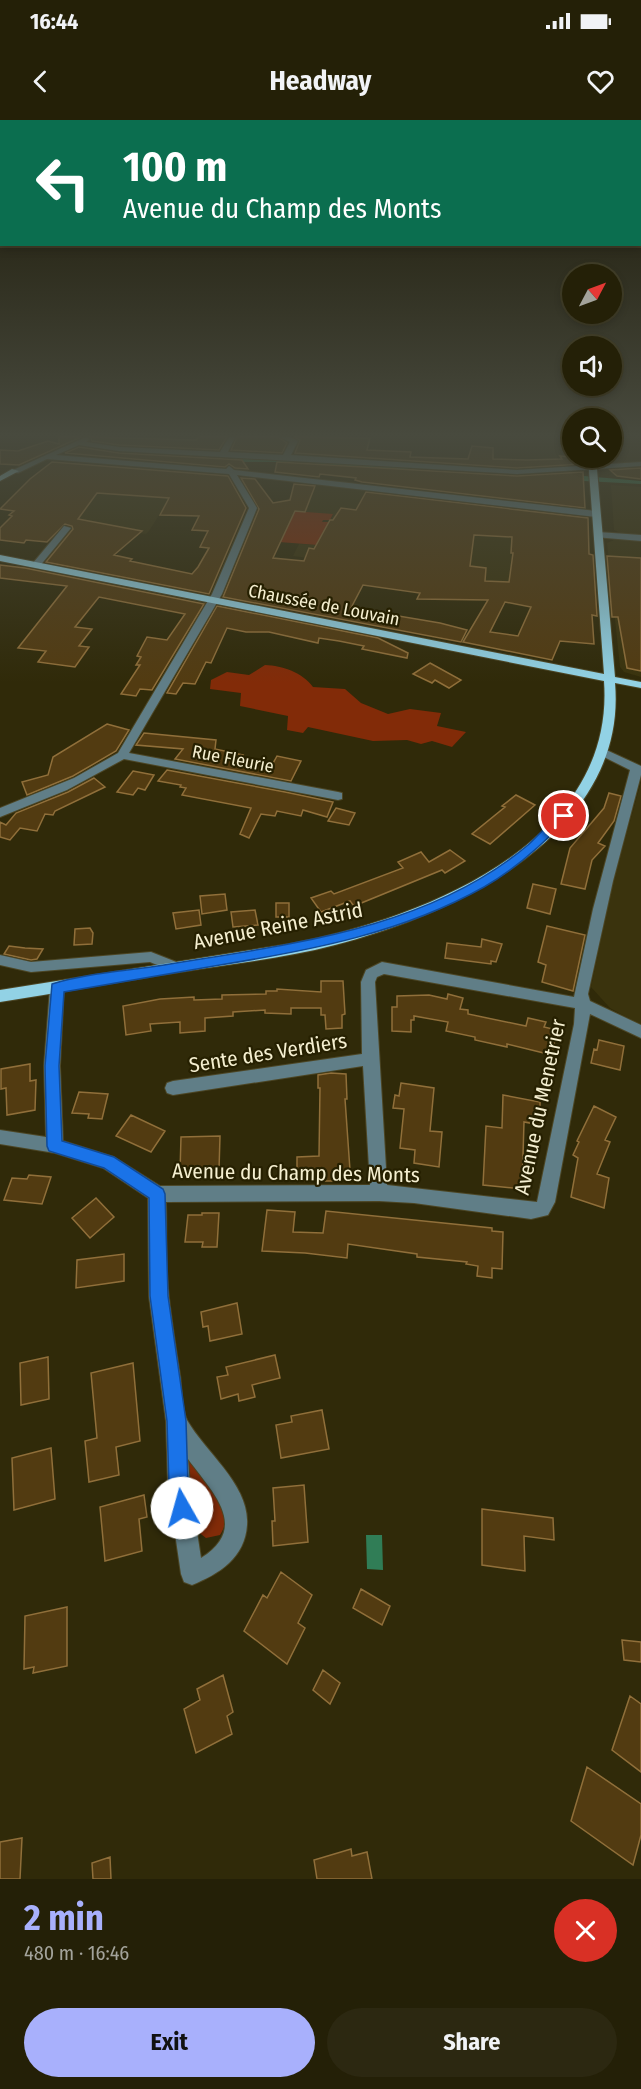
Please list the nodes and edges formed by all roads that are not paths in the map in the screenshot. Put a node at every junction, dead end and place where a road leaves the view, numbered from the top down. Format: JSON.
{"nodes":[{"id":1,"x":248,"y":519,"type":"edge"},
{"id":2,"x":596,"y":519,"type":"edge"},
{"id":3,"x":67,"y":528,"type":"dead end"},
{"id":4,"x":598,"y":535,"type":"junction"},
{"id":5,"x":641,"y":538,"type":"edge"},
{"id":6,"x":0,"y":558,"type":"edge"},
{"id":7,"x":36,"y":565,"type":"junction"},
{"id":8,"x":213,"y":600,"type":"junction"},
{"id":9,"x":609,"y":678,"type":"junction"},
{"id":10,"x":641,"y":685,"type":"edge"},
{"id":11,"x":602,"y":752,"type":"junction"},
{"id":12,"x":122,"y":755,"type":"junction"},
{"id":13,"x":639,"y":770,"type":"edge"},
{"id":14,"x":338,"y":796,"type":"dead end"},
{"id":15,"x":0,"y":813,"type":"edge"},
{"id":16,"x":0,"y":960,"type":"edge"},
{"id":17,"x":174,"y":968,"type":"junction"},
{"id":18,"x":57,"y":988,"type":"junction"},
{"id":19,"x":0,"y":996,"type":"edge"},
{"id":20,"x":583,"y":1004,"type":"junction"},
{"id":21,"x":641,"y":1032,"type":"edge"},
{"id":22,"x":370,"y":1059,"type":"junction"},
{"id":23,"x":173,"y":1088,"type":"dead end"},
{"id":24,"x":0,"y":1137,"type":"edge"},
{"id":25,"x":55,"y":1146,"type":"junction"},
{"id":26,"x":379,"y":1192,"type":"junction"},
{"id":27,"x":157,"y":1194,"type":"junction"},
{"id":28,"x":531,"y":1211,"type":"joint"},
{"id":29,"x":176,"y":1421,"type":"junction"}],
"edges":[{"from":1,"to":8,"type":"street"},
{"from":2,"to":4,"type":"main road","name":"Avenue Reine Astrid"},
{"from":3,"to":7,"type":"street"},
{"from":4,"to":5,"type":"street"},
{"from":4,"to":9,"type":"main road","name":"Avenue Reine Astrid"},
{"from":6,"to":7,"type":"main road","name":"Chaussée de Louvain"},
{"from":7,"to":8,"type":"main road","name":"Chaussée de Louvain"},
{"from":8,"to":9,"type":"main road","name":"Chaussée de Louvain"},
{"from":8,"to":12,"type":"street"},
{"from":9,"to":10,"type":"main road","name":"Chaussée de Louvain"},
{"from":9,"to":11,"type":"main road","name":"Avenue Reine Astrid"},
{"from":11,"to":13,"type":"street"},
{"from":11,"to":17,"type":"main road","name":"Avenue Reine Astrid"},
{"from":12,"to":14,"type":"street","name":"Rue Fleurie"},
{"from":12,"to":15,"type":"street"},
{"from":13,"to":20,"type":"street","name":"Avenue du Menetrier"},
{"from":16,"to":17,"type":"street"},
{"from":17,"to":18,"type":"main road","name":"Avenue Reine Astrid"},
{"from":18,"to":19,"type":"main road","name":"Avenue Reine Astrid"},
{"from":18,"to":25,"type":"street"},
{"from":20,"to":21,"type":"street"},
{"from":20,"to":22,"type":"street"},
{"from":20,"to":28,"type":"street","name":"Avenue du Menetrier"},
{"from":22,"to":23,"type":"street","name":"Sente des Verdiers"},
{"from":22,"to":26,"type":"street"},
{"from":24,"to":25,"type":"street","name":"Avenue du Champ des Monts"},
{"from":25,"to":27,"type":"street","name":"Avenue du Champ des Monts"},
{"from":26,"to":27,"type":"street","name":"Avenue du Champ des Monts"},
{"from":26,"to":28,"type":"street","name":"Avenue du Champ des Monts"},
{"from":27,"to":29,"type":"street"},
{"from":29,"to":29,"type":"street"}]}
